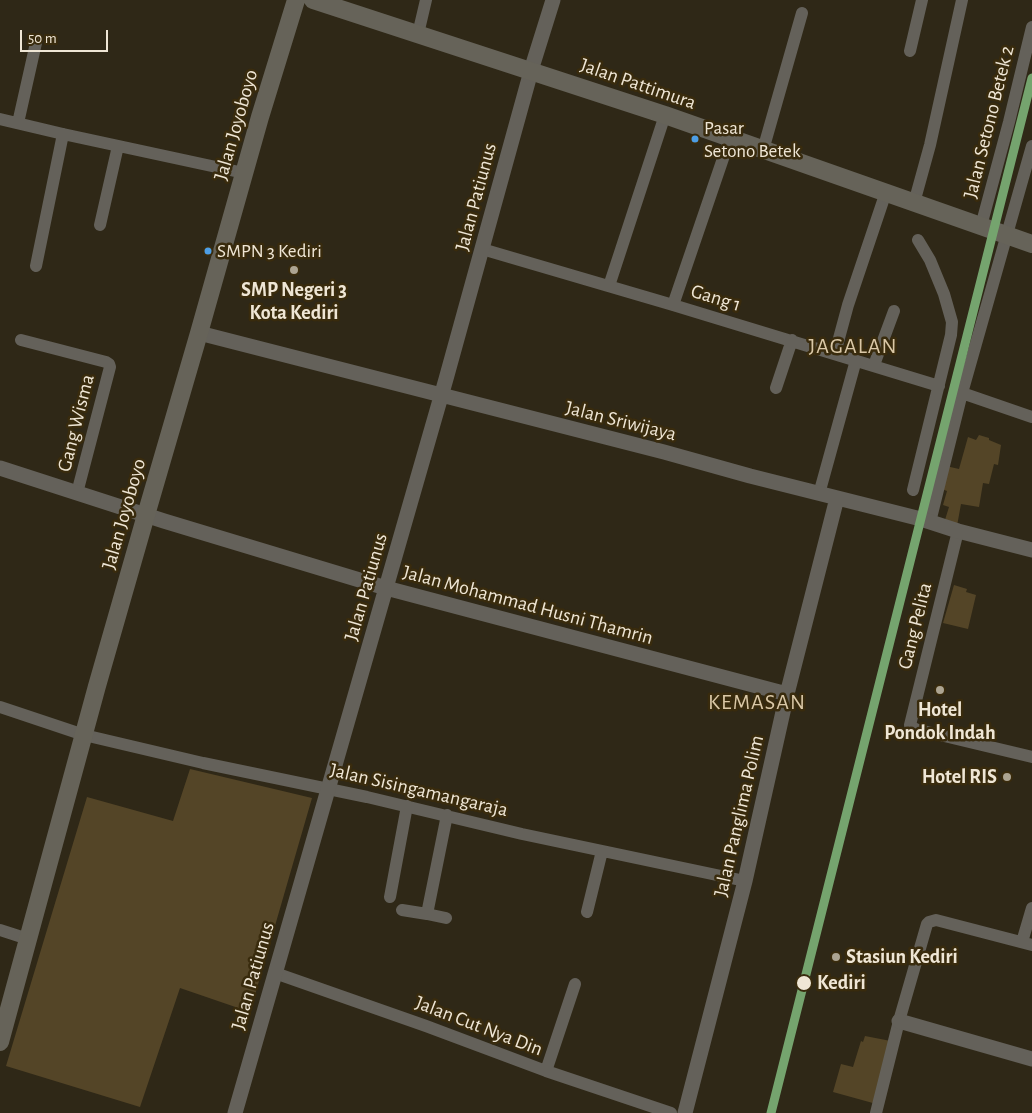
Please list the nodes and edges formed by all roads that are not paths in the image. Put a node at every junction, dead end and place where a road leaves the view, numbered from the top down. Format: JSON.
{"nodes":[{"id":1,"x":296,"y":0,"type":"edge"},
{"id":2,"x":313,"y":0,"type":"edge"},
{"id":3,"x":426,"y":0,"type":"edge"},
{"id":4,"x":553,"y":0,"type":"edge"},
{"id":5,"x":922,"y":0,"type":"edge"},
{"id":6,"x":962,"y":0,"type":"edge"},
{"id":7,"x":802,"y":13,"type":"dead end"},
{"id":8,"x":1032,"y":27,"type":"edge"},
{"id":9,"x":418,"y":34,"type":"junction"},
{"id":10,"x":36,"y":43,"type":"dead end"},
{"id":11,"x":910,"y":51,"type":"dead end"},
{"id":12,"x":531,"y":70,"type":"junction"},
{"id":13,"x":664,"y":115,"type":"junction"},
{"id":14,"x":0,"y":119,"type":"edge"},
{"id":15,"x":18,"y":123,"type":"junction"},
{"id":16,"x":63,"y":134,"type":"junction"},
{"id":17,"x":730,"y":138,"type":"junction"},
{"id":18,"x":118,"y":146,"type":"junction"},
{"id":19,"x":1032,"y":146,"type":"edge"},
{"id":20,"x":762,"y":150,"type":"junction"},
{"id":21,"x":244,"y":173,"type":"junction"},
{"id":22,"x":886,"y":192,"type":"junction"},
{"id":23,"x":914,"y":203,"type":"junction"},
{"id":24,"x":100,"y":225,"type":"dead end"},
{"id":25,"x":981,"y":226,"type":"junction"},
{"id":26,"x":1008,"y":235,"type":"junction"},
{"id":27,"x":918,"y":240,"type":"dead end"},
{"id":28,"x":1032,"y":244,"type":"edge"},
{"id":29,"x":482,"y":249,"type":"junction"},
{"id":30,"x":36,"y":266,"type":"dead end"},
{"id":31,"x":609,"y":286,"type":"junction"},
{"id":32,"x":673,"y":304,"type":"junction"},
{"id":33,"x":894,"y":311,"type":"dead end"},
{"id":34,"x":199,"y":333,"type":"junction"},
{"id":35,"x":21,"y":340,"type":"dead end"},
{"id":36,"x":792,"y":340,"type":"junction"},
{"id":37,"x":834,"y":353,"type":"junction"},
{"id":38,"x":856,"y":360,"type":"junction"},
{"id":39,"x":874,"y":365,"type":"junction"},
{"id":40,"x":939,"y":386,"type":"junction"},
{"id":41,"x":776,"y":388,"type":"dead end"},
{"id":42,"x":962,"y":393,"type":"junction"},
{"id":43,"x":441,"y":396,"type":"junction"},
{"id":44,"x":1032,"y":417,"type":"edge"},
{"id":45,"x":0,"y":468,"type":"edge"},
{"id":46,"x":913,"y":490,"type":"dead end"},
{"id":47,"x":77,"y":493,"type":"junction"},
{"id":48,"x":819,"y":494,"type":"junction"},
{"id":49,"x":837,"y":498,"type":"junction"},
{"id":50,"x":146,"y":515,"type":"junction"},
{"id":51,"x":930,"y":522,"type":"junction"},
{"id":52,"x":958,"y":531,"type":"junction"},
{"id":53,"x":1032,"y":550,"type":"edge"},
{"id":54,"x":386,"y":588,"type":"junction"},
{"id":55,"x":788,"y":694,"type":"junction"},
{"id":56,"x":0,"y":707,"type":"edge"},
{"id":57,"x":84,"y":735,"type":"junction"},
{"id":58,"x":1032,"y":757,"type":"edge"},
{"id":59,"x":328,"y":788,"type":"junction"},
{"id":60,"x":407,"y":806,"type":"junction"},
{"id":61,"x":447,"y":815,"type":"junction"},
{"id":62,"x":602,"y":851,"type":"junction"},
{"id":63,"x":745,"y":881,"type":"junction"},
{"id":64,"x":390,"y":897,"type":"dead end"},
{"id":65,"x":1032,"y":908,"type":"edge"},
{"id":66,"x":402,"y":910,"type":"dead end"},
{"id":67,"x":587,"y":912,"type":"dead end"},
{"id":68,"x":427,"y":914,"type":"junction"},
{"id":69,"x":446,"y":918,"type":"dead end"},
{"id":70,"x":0,"y":930,"type":"edge"},
{"id":71,"x":28,"y":939,"type":"junction"},
{"id":72,"x":1027,"y":943,"type":"edge"},
{"id":73,"x":275,"y":973,"type":"junction"},
{"id":74,"x":575,"y":984,"type":"dead end"},
{"id":75,"x":899,"y":1021,"type":"junction"},
{"id":76,"x":0,"y":1042,"type":"edge"},
{"id":77,"x":1032,"y":1059,"type":"edge"},
{"id":78,"x":546,"y":1071,"type":"junction"},
{"id":79,"x":235,"y":1113,"type":"edge"},
{"id":80,"x":671,"y":1113,"type":"edge"},
{"id":81,"x":685,"y":1113,"type":"edge"},
{"id":82,"x":876,"y":1113,"type":"edge"}],
"edges":[{"from":1,"to":21,"type":"main road","name":"Jalan Joyoboyo"},
{"from":2,"to":9,"type":"main road","name":"Jalan Pattimura"},
{"from":3,"to":9,"type":"street"},
{"from":4,"to":12,"type":"street","name":"Jalan Patiunus"},
{"from":5,"to":11,"type":"street"},
{"from":6,"to":23,"type":"street"},
{"from":7,"to":20,"type":"street"},
{"from":8,"to":25,"type":"street","name":"Jalan Setono Betek 2"},
{"from":9,"to":12,"type":"main road","name":"Jalan Pattimura"},
{"from":10,"to":15,"type":"street"},
{"from":12,"to":13,"type":"main road","name":"Jalan Pattimura"},
{"from":12,"to":29,"type":"street","name":"Jalan Patiunus"},
{"from":13,"to":17,"type":"main road","name":"Jalan Pattimura"},
{"from":13,"to":31,"type":"street"},
{"from":14,"to":15,"type":"street"},
{"from":15,"to":16,"type":"street"},
{"from":16,"to":18,"type":"street"},
{"from":16,"to":30,"type":"street"},
{"from":17,"to":20,"type":"main road","name":"Jalan Pattimura"},
{"from":17,"to":32,"type":"street"},
{"from":18,"to":21,"type":"street"},
{"from":18,"to":24,"type":"street"},
{"from":19,"to":26,"type":"street"},
{"from":20,"to":22,"type":"main road","name":"Jalan Pattimura"},
{"from":21,"to":34,"type":"main road","name":"Jalan Joyoboyo"},
{"from":22,"to":23,"type":"main road","name":"Jalan Pattimura"},
{"from":22,"to":37,"type":"street"},
{"from":23,"to":25,"type":"main road","name":"Jalan Pattimura"},
{"from":25,"to":26,"type":"main road","name":"Jalan Pattimura"},
{"from":26,"to":28,"type":"main road","name":"Jalan Pattimura"},
{"from":26,"to":42,"type":"street"},
{"from":27,"to":40,"type":"street"},
{"from":29,"to":31,"type":"street","name":"Gang 1"},
{"from":29,"to":43,"type":"street","name":"Jalan Patiunus"},
{"from":31,"to":32,"type":"street","name":"Gang 1"},
{"from":32,"to":36,"type":"street","name":"Gang 1"},
{"from":33,"to":39,"type":"street"},
{"from":34,"to":43,"type":"street","name":"Jalan Sriwijaya"},
{"from":34,"to":50,"type":"main road","name":"Jalan Joyoboyo"},
{"from":35,"to":47,"type":"street","name":"Gang Wisma"},
{"from":36,"to":37,"type":"street","name":"Gang 1"},
{"from":36,"to":41,"type":"street"},
{"from":37,"to":38,"type":"street","name":"Gang 1"},
{"from":38,"to":39,"type":"street","name":"Gang 1"},
{"from":38,"to":48,"type":"street"},
{"from":39,"to":40,"type":"street","name":"Gang 1"},
{"from":40,"to":46,"type":"street"},
{"from":42,"to":44,"type":"street"},
{"from":42,"to":51,"type":"street"},
{"from":43,"to":48,"type":"street","name":"Jalan Sriwijaya"},
{"from":43,"to":54,"type":"street","name":"Jalan Patiunus"},
{"from":45,"to":47,"type":"street","name":"Jalan Mohammad Husni Thamrin"},
{"from":47,"to":50,"type":"street","name":"Jalan Mohammad Husni Thamrin"},
{"from":48,"to":49,"type":"street","name":"Jalan Sriwijaya"},
{"from":49,"to":51,"type":"street","name":"Jalan Sriwijaya"},
{"from":49,"to":55,"type":"street","name":"Jalan Panglima Polim"},
{"from":50,"to":54,"type":"street","name":"Jalan Mohammad Husni Thamrin"},
{"from":50,"to":57,"type":"main road","name":"Jalan Joyoboyo"},
{"from":51,"to":52,"type":"street","name":"Jalan Sriwijaya"},
{"from":52,"to":53,"type":"street","name":"Jalan Sriwijaya"},
{"from":52,"to":58,"type":"street","name":"Gang Pelita"},
{"from":54,"to":55,"type":"street","name":"Jalan Mohammad Husni Thamrin"},
{"from":54,"to":59,"type":"street","name":"Jalan Patiunus"},
{"from":55,"to":63,"type":"street","name":"Jalan Panglima Polim"},
{"from":56,"to":57,"type":"street","name":"Jalan Sisingamangaraja"},
{"from":57,"to":59,"type":"street","name":"Jalan Sisingamangaraja"},
{"from":57,"to":71,"type":"main road","name":"Jalan Joyoboyo"},
{"from":59,"to":60,"type":"street","name":"Jalan Sisingamangaraja"},
{"from":59,"to":73,"type":"street","name":"Jalan Patiunus"},
{"from":60,"to":61,"type":"street","name":"Jalan Sisingamangaraja"},
{"from":60,"to":64,"type":"street"},
{"from":61,"to":62,"type":"street","name":"Jalan Sisingamangaraja"},
{"from":61,"to":68,"type":"street"},
{"from":62,"to":63,"type":"street","name":"Jalan Sisingamangaraja"},
{"from":62,"to":67,"type":"street"},
{"from":63,"to":81,"type":"street","name":"Jalan Panglima Polim"},
{"from":65,"to":72,"type":"street"},
{"from":66,"to":68,"type":"street"},
{"from":68,"to":69,"type":"street"},
{"from":70,"to":71,"type":"street"},
{"from":71,"to":76,"type":"main road","name":"Jalan Joyoboyo"},
{"from":72,"to":75,"type":"street"},
{"from":73,"to":78,"type":"street","name":"Jalan Cut Nya Din"},
{"from":73,"to":79,"type":"street","name":"Jalan Patiunus"},
{"from":74,"to":78,"type":"street"},
{"from":75,"to":77,"type":"street"},
{"from":75,"to":82,"type":"street"},
{"from":78,"to":80,"type":"street","name":"Jalan Cut Nya Din"}]}
